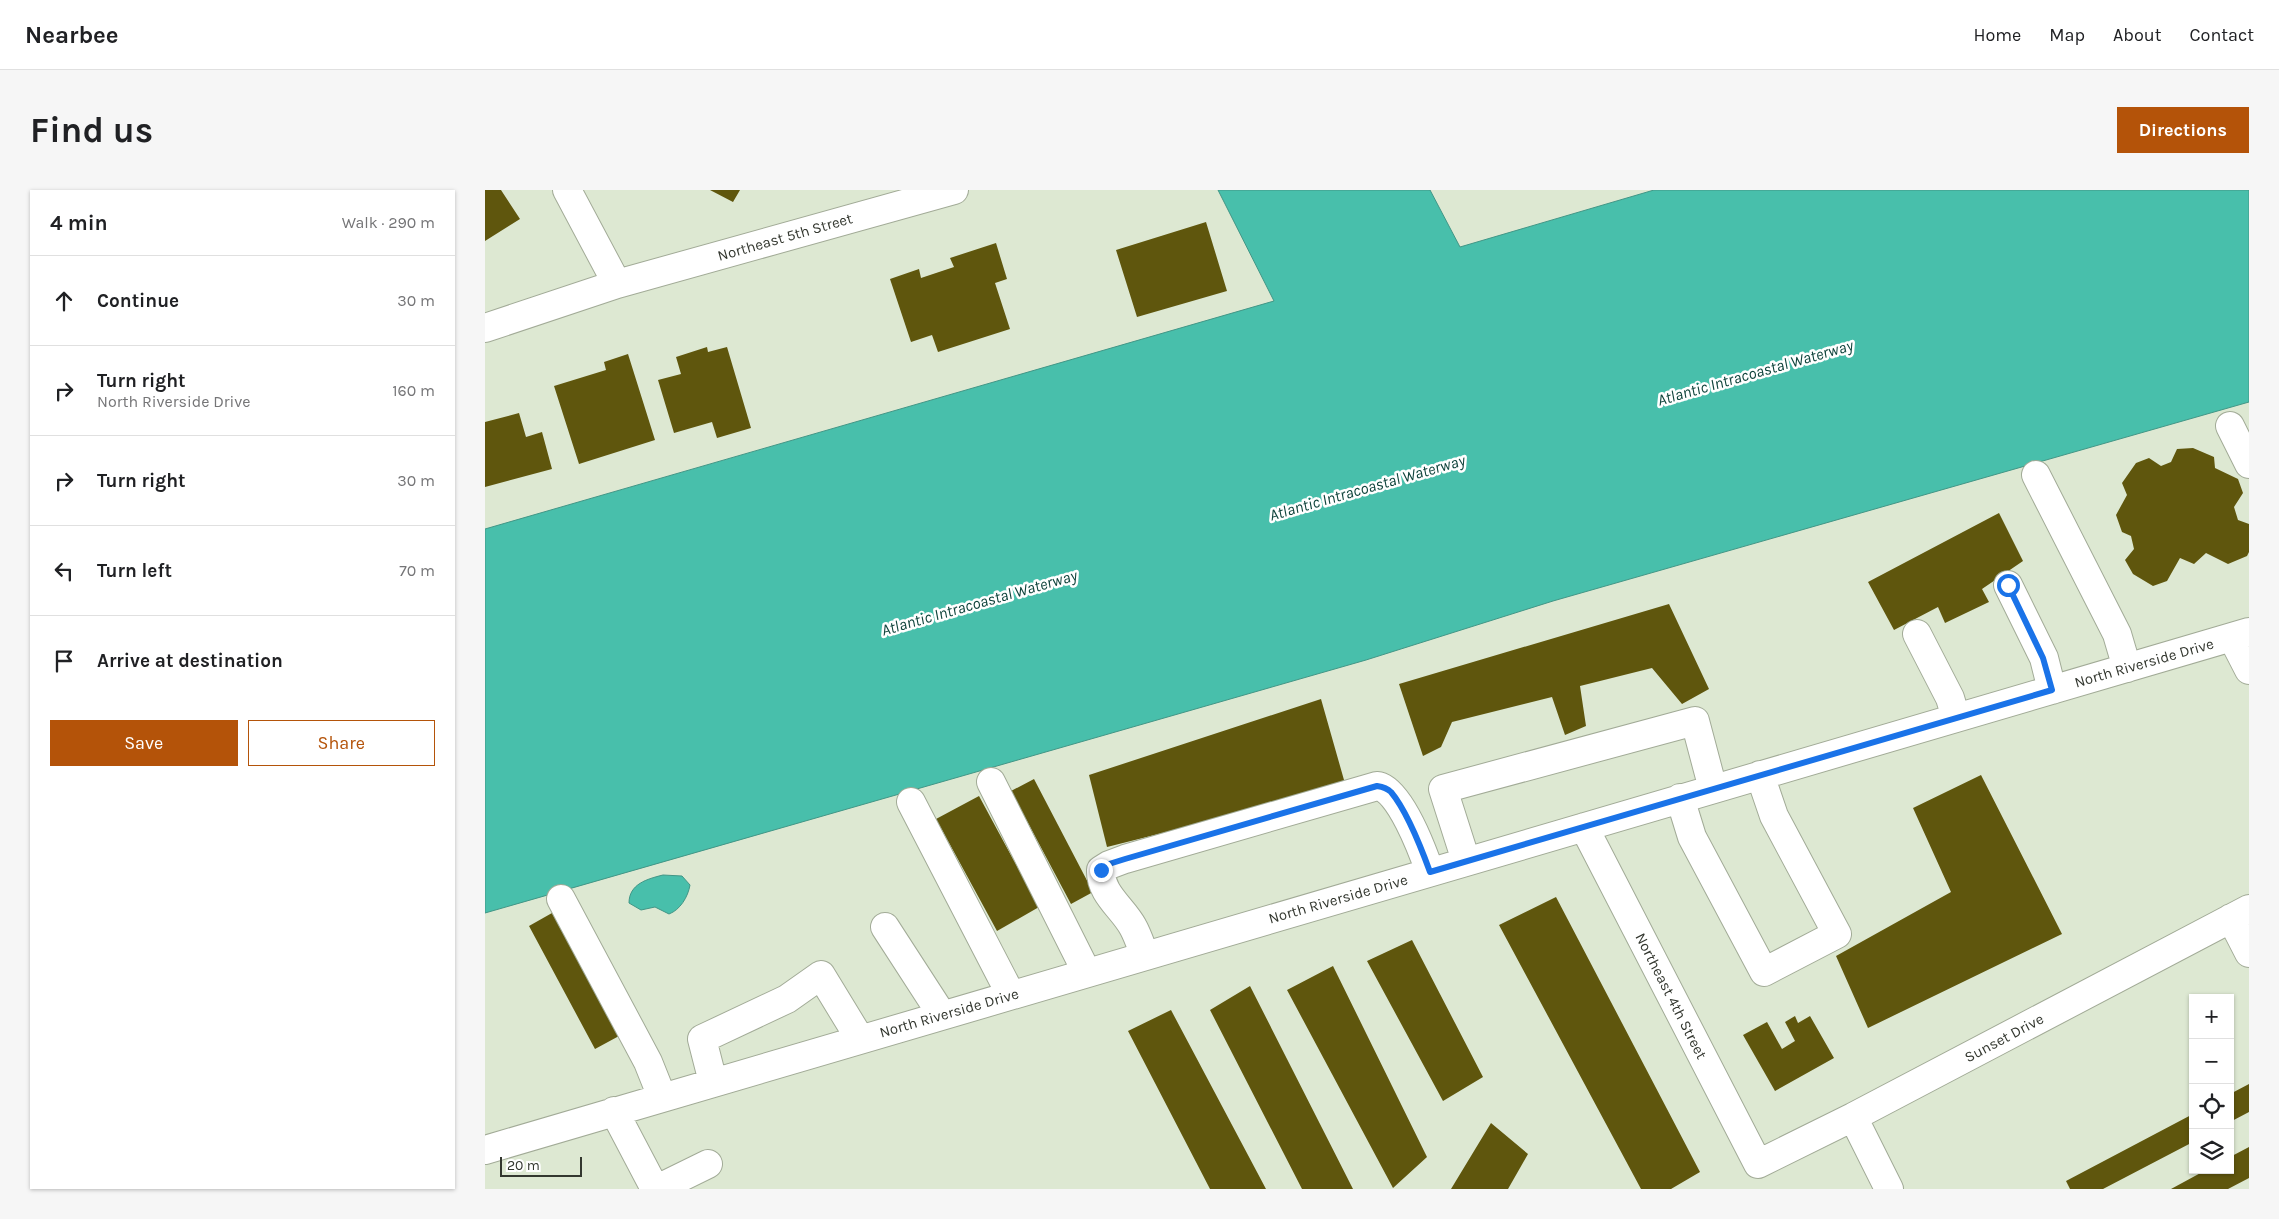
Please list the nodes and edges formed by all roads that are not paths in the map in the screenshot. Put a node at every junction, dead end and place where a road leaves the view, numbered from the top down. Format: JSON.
{"nodes":[{"id":1,"x":567,"y":190,"type":"edge"},
{"id":2,"x":954,"y":190,"type":"edge"},
{"id":3,"x":617,"y":284,"type":"junction"},
{"id":4,"x":485,"y":328,"type":"edge"},
{"id":5,"x":2230,"y":426,"type":"dead end"},
{"id":6,"x":2249,"y":464,"type":"edge"},
{"id":7,"x":2036,"y":475,"type":"dead end"},
{"id":8,"x":2008,"y":585,"type":"dead end"},
{"id":9,"x":1917,"y":634,"type":"dead end"},
{"id":10,"x":2241,"y":634,"type":"edge"},
{"id":11,"x":2127,"y":668,"type":"junction"},
{"id":12,"x":2249,"y":670,"type":"edge"},
{"id":13,"x":2052,"y":690,"type":"junction"},
{"id":14,"x":1956,"y":718,"type":"junction"},
{"id":15,"x":1760,"y":775,"type":"junction"},
{"id":16,"x":991,"y":782,"type":"dead end"},
{"id":17,"x":1713,"y":789,"type":"junction"},
{"id":18,"x":1680,"y":798,"type":"junction"},
{"id":19,"x":911,"y":802,"type":"dead end"},
{"id":20,"x":1584,"y":827,"type":"junction"},
{"id":21,"x":1466,"y":861,"type":"junction"},
{"id":22,"x":1430,"y":872,"type":"junction"},
{"id":23,"x":561,"y":899,"type":"dead end"},
{"id":24,"x":2240,"y":914,"type":"edge"},
{"id":25,"x":885,"y":927,"type":"dead end"},
{"id":26,"x":2249,"y":952,"type":"edge"},
{"id":27,"x":1145,"y":956,"type":"junction"},
{"id":28,"x":1087,"y":973,"type":"junction"},
{"id":29,"x":1011,"y":995,"type":"junction"},
{"id":30,"x":942,"y":1015,"type":"junction"},
{"id":31,"x":860,"y":1039,"type":"junction"},
{"id":32,"x":713,"y":1082,"type":"junction"},
{"id":33,"x":662,"y":1097,"type":"junction"},
{"id":34,"x":614,"y":1111,"type":"junction"},
{"id":35,"x":1853,"y":1118,"type":"junction"},
{"id":36,"x":485,"y":1150,"type":"edge"},
{"id":37,"x":708,"y":1164,"type":"dead end"},
{"id":38,"x":1758,"y":1164,"type":"joint"},
{"id":39,"x":656,"y":1189,"type":"edge"},
{"id":40,"x":1889,"y":1189,"type":"edge"}],
"edges":[{"from":1,"to":3,"type":"street"},
{"from":2,"to":3,"type":"street","name":"Northeast 5th Street"},
{"from":3,"to":4,"type":"street","name":"Northeast 5th Street"},
{"from":5,"to":6,"type":"street"},
{"from":7,"to":11,"type":"street"},
{"from":8,"to":13,"type":"street"},
{"from":9,"to":14,"type":"street"},
{"from":10,"to":11,"type":"street","name":"North Riverside Drive"},
{"from":10,"to":12,"type":"street"},
{"from":11,"to":13,"type":"street","name":"North Riverside Drive"},
{"from":13,"to":14,"type":"street","name":"North Riverside Drive"},
{"from":14,"to":15,"type":"street","name":"North Riverside Drive"},
{"from":15,"to":17,"type":"street","name":"North Riverside Drive"},
{"from":15,"to":18,"type":"street"},
{"from":16,"to":28,"type":"street"},
{"from":17,"to":18,"type":"street","name":"North Riverside Drive"},
{"from":17,"to":21,"type":"street"},
{"from":18,"to":20,"type":"street","name":"North Riverside Drive"},
{"from":19,"to":29,"type":"street"},
{"from":20,"to":21,"type":"street","name":"North Riverside Drive"},
{"from":20,"to":38,"type":"street","name":"Northeast 4th Street"},
{"from":21,"to":22,"type":"street","name":"North Riverside Drive"},
{"from":22,"to":27,"type":"street","name":"North Riverside Drive"},
{"from":22,"to":27,"type":"street"},
{"from":23,"to":33,"type":"street"},
{"from":24,"to":26,"type":"street"},
{"from":24,"to":35,"type":"street","name":"Sunset Drive"},
{"from":25,"to":30,"type":"street"},
{"from":27,"to":28,"type":"street","name":"North Riverside Drive"},
{"from":28,"to":29,"type":"street","name":"North Riverside Drive"},
{"from":29,"to":30,"type":"street","name":"North Riverside Drive"},
{"from":30,"to":31,"type":"street","name":"North Riverside Drive"},
{"from":31,"to":32,"type":"street","name":"North Riverside Drive"},
{"from":31,"to":32,"type":"street"},
{"from":32,"to":33,"type":"street","name":"North Riverside Drive"},
{"from":33,"to":34,"type":"street","name":"North Riverside Drive"},
{"from":34,"to":36,"type":"street","name":"North Riverside Drive"},
{"from":34,"to":39,"type":"street"},
{"from":35,"to":38,"type":"street","name":"Sunset Drive"},
{"from":35,"to":40,"type":"street"},
{"from":37,"to":39,"type":"street"}]}
